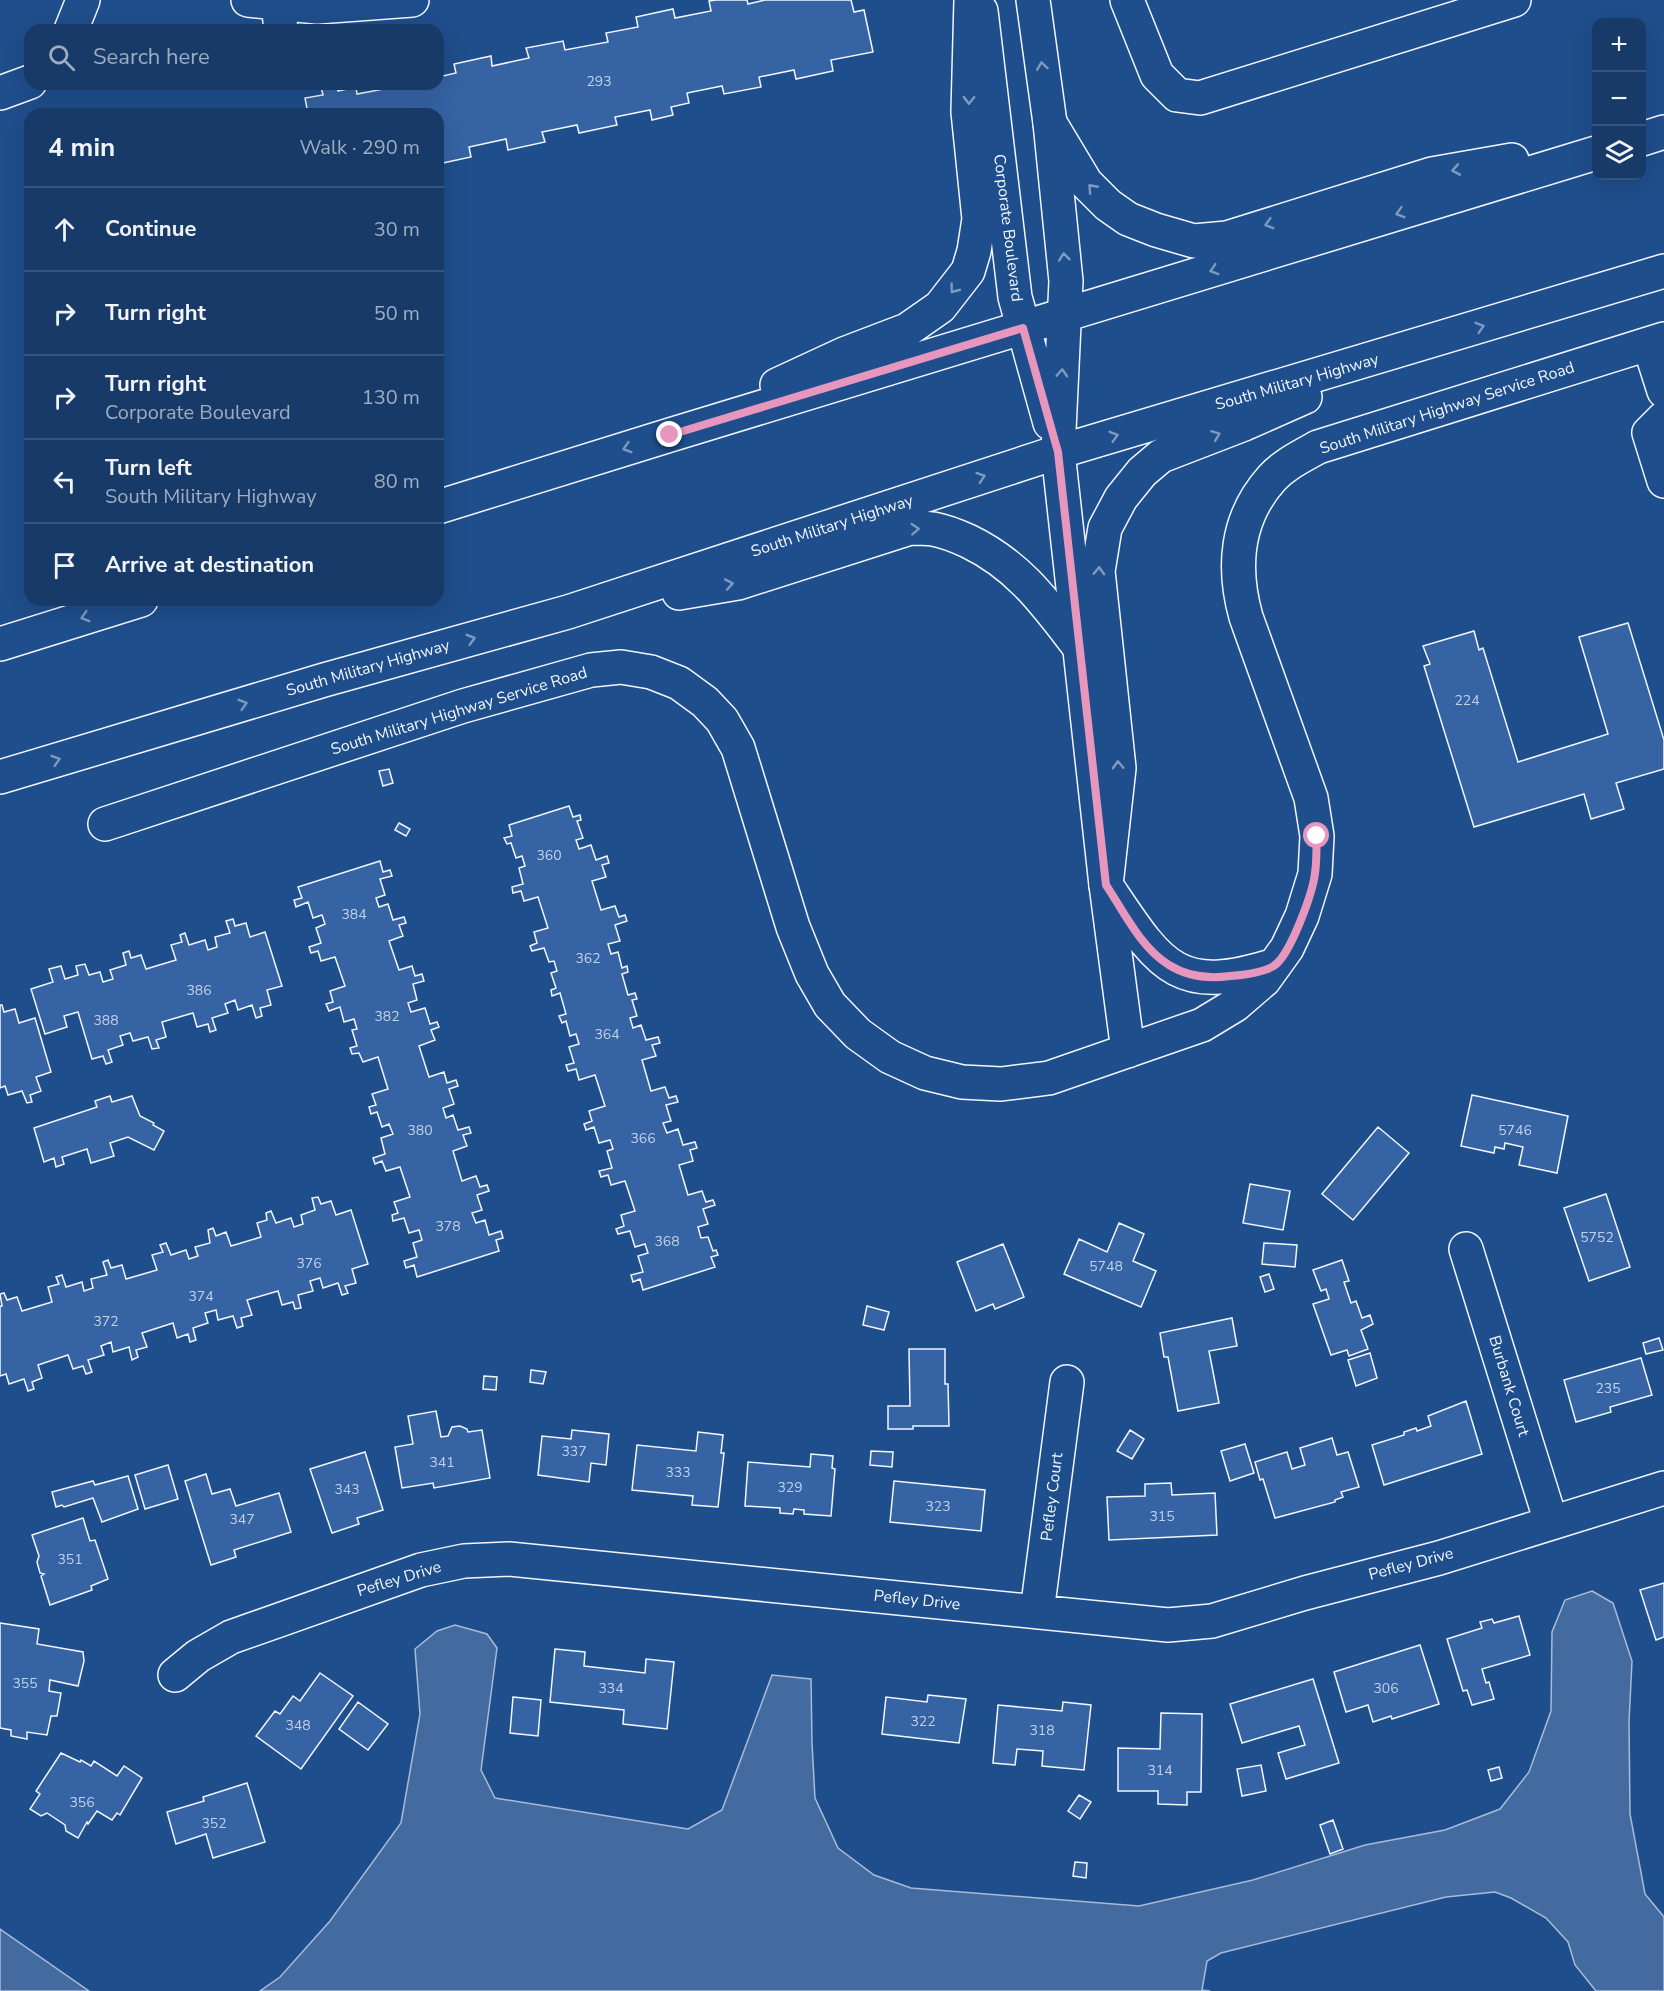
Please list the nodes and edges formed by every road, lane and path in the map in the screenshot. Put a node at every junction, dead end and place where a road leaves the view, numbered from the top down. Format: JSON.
{"nodes":[{"id":1,"x":83,"y":0,"type":"edge"},
{"id":2,"x":971,"y":0,"type":"edge"},
{"id":3,"x":980,"y":0,"type":"edge"},
{"id":4,"x":1127,"y":0,"type":"edge"},
{"id":5,"x":1514,"y":0,"type":"edge"},
{"id":6,"x":400,"y":10,"type":"edge"},
{"id":7,"x":1032,"y":10,"type":"edge"},
{"id":8,"x":269,"y":11,"type":"edge"},
{"id":9,"x":73,"y":24,"type":"edge"},
{"id":10,"x":24,"y":84,"type":"edge"},
{"id":11,"x":0,"y":93,"type":"edge"},
{"id":12,"x":1050,"y":123,"type":"junction"},
{"id":13,"x":1592,"y":147,"type":"edge"},
{"id":14,"x":1592,"y":154,"type":"edge"},
{"id":15,"x":1664,"y":271,"type":"edge"},
{"id":16,"x":1065,"y":316,"type":"junction"},
{"id":17,"x":1023,"y":328,"type":"junction"},
{"id":18,"x":1656,"y":342,"type":"edge"},
{"id":19,"x":1424,"y":344,"type":"junction"},
{"id":20,"x":1664,"y":391,"type":"edge"},
{"id":21,"x":1664,"y":418,"type":"edge"},
{"id":22,"x":670,"y":435,"type":"junction"},
{"id":23,"x":1058,"y":452,"type":"junction"},
{"id":24,"x":1664,"y":481,"type":"edge"},
{"id":25,"x":444,"y":505,"type":"edge"},
{"id":26,"x":122,"y":606,"type":"edge"},
{"id":27,"x":568,"y":612,"type":"junction"},
{"id":28,"x":0,"y":644,"type":"edge"},
{"id":29,"x":1080,"y":648,"type":"junction"},
{"id":30,"x":0,"y":777,"type":"edge"},
{"id":31,"x":105,"y":824,"type":"dead end"},
{"id":32,"x":1106,"y":885,"type":"junction"},
{"id":33,"x":1275,"y":965,"type":"junction"},
{"id":34,"x":1128,"y":1051,"type":"junction"},
{"id":35,"x":1466,"y":1249,"type":"dead end"},
{"id":36,"x":1066,"y":1382,"type":"dead end"},
{"id":37,"x":1664,"y":1488,"type":"edge"},
{"id":38,"x":1551,"y":1522,"type":"junction"},
{"id":39,"x":1036,"y":1612,"type":"junction"},
{"id":40,"x":175,"y":1675,"type":"dead end"}],
"edges":[{"from":1,"to":9,"type":"street"},
{"from":2,"to":22,"type":"street","one_way":true},
{"from":3,"to":17,"type":"street","name":"Corporate Boulevard"},
{"from":4,"to":5,"type":"street"},
{"from":6,"to":8,"type":"street"},
{"from":12,"to":7,"type":"street","name":"Corporate Boulevard","one_way":true},
{"from":10,"to":11,"type":"street"},
{"from":13,"to":12,"type":"street","one_way":true},
{"from":16,"to":12,"type":"street","name":"Corporate Boulevard","one_way":true},
{"from":14,"to":16,"type":"street","one_way":true},
{"from":19,"to":15,"type":"street","name":"South Military Highway","one_way":true},
{"from":16,"to":17,"type":"street"},
{"from":23,"to":16,"type":"street","name":"Corporate Boulevard","one_way":true},
{"from":17,"to":22,"type":"street"},
{"from":17,"to":23,"type":"street","name":"Corporate Boulevard"},
{"from":18,"to":20,"type":"street"},
{"from":18,"to":33,"type":"street","name":"South Military Highway Service Road"},
{"from":23,"to":19,"type":"street","name":"South Military Highway","one_way":true},
{"from":32,"to":19,"type":"street","one_way":true},
{"from":21,"to":24,"type":"street"},
{"from":22,"to":25,"type":"street","one_way":true},
{"from":27,"to":23,"type":"street","name":"South Military Highway","one_way":true},
{"from":23,"to":29,"type":"street","name":"Corporate Boulevard"},
{"from":26,"to":28,"type":"street","one_way":true},
{"from":27,"to":29,"type":"street","one_way":true},
{"from":30,"to":27,"type":"street","name":"South Military Highway","one_way":true},
{"from":29,"to":32,"type":"street","name":"Corporate Boulevard"},
{"from":31,"to":34,"type":"street","name":"South Military Highway Service Road"},
{"from":32,"to":33,"type":"street"},
{"from":32,"to":34,"type":"street","name":"Corporate Boulevard"},
{"from":33,"to":34,"type":"street","name":"South Military Highway Service Road"},
{"from":35,"to":38,"type":"street","name":"Burbank Court"},
{"from":36,"to":39,"type":"street","name":"Pefley Court"},
{"from":37,"to":38,"type":"street","name":"Pefley Drive"},
{"from":38,"to":39,"type":"street","name":"Pefley Drive"},
{"from":39,"to":40,"type":"street","name":"Pefley Drive"}]}
